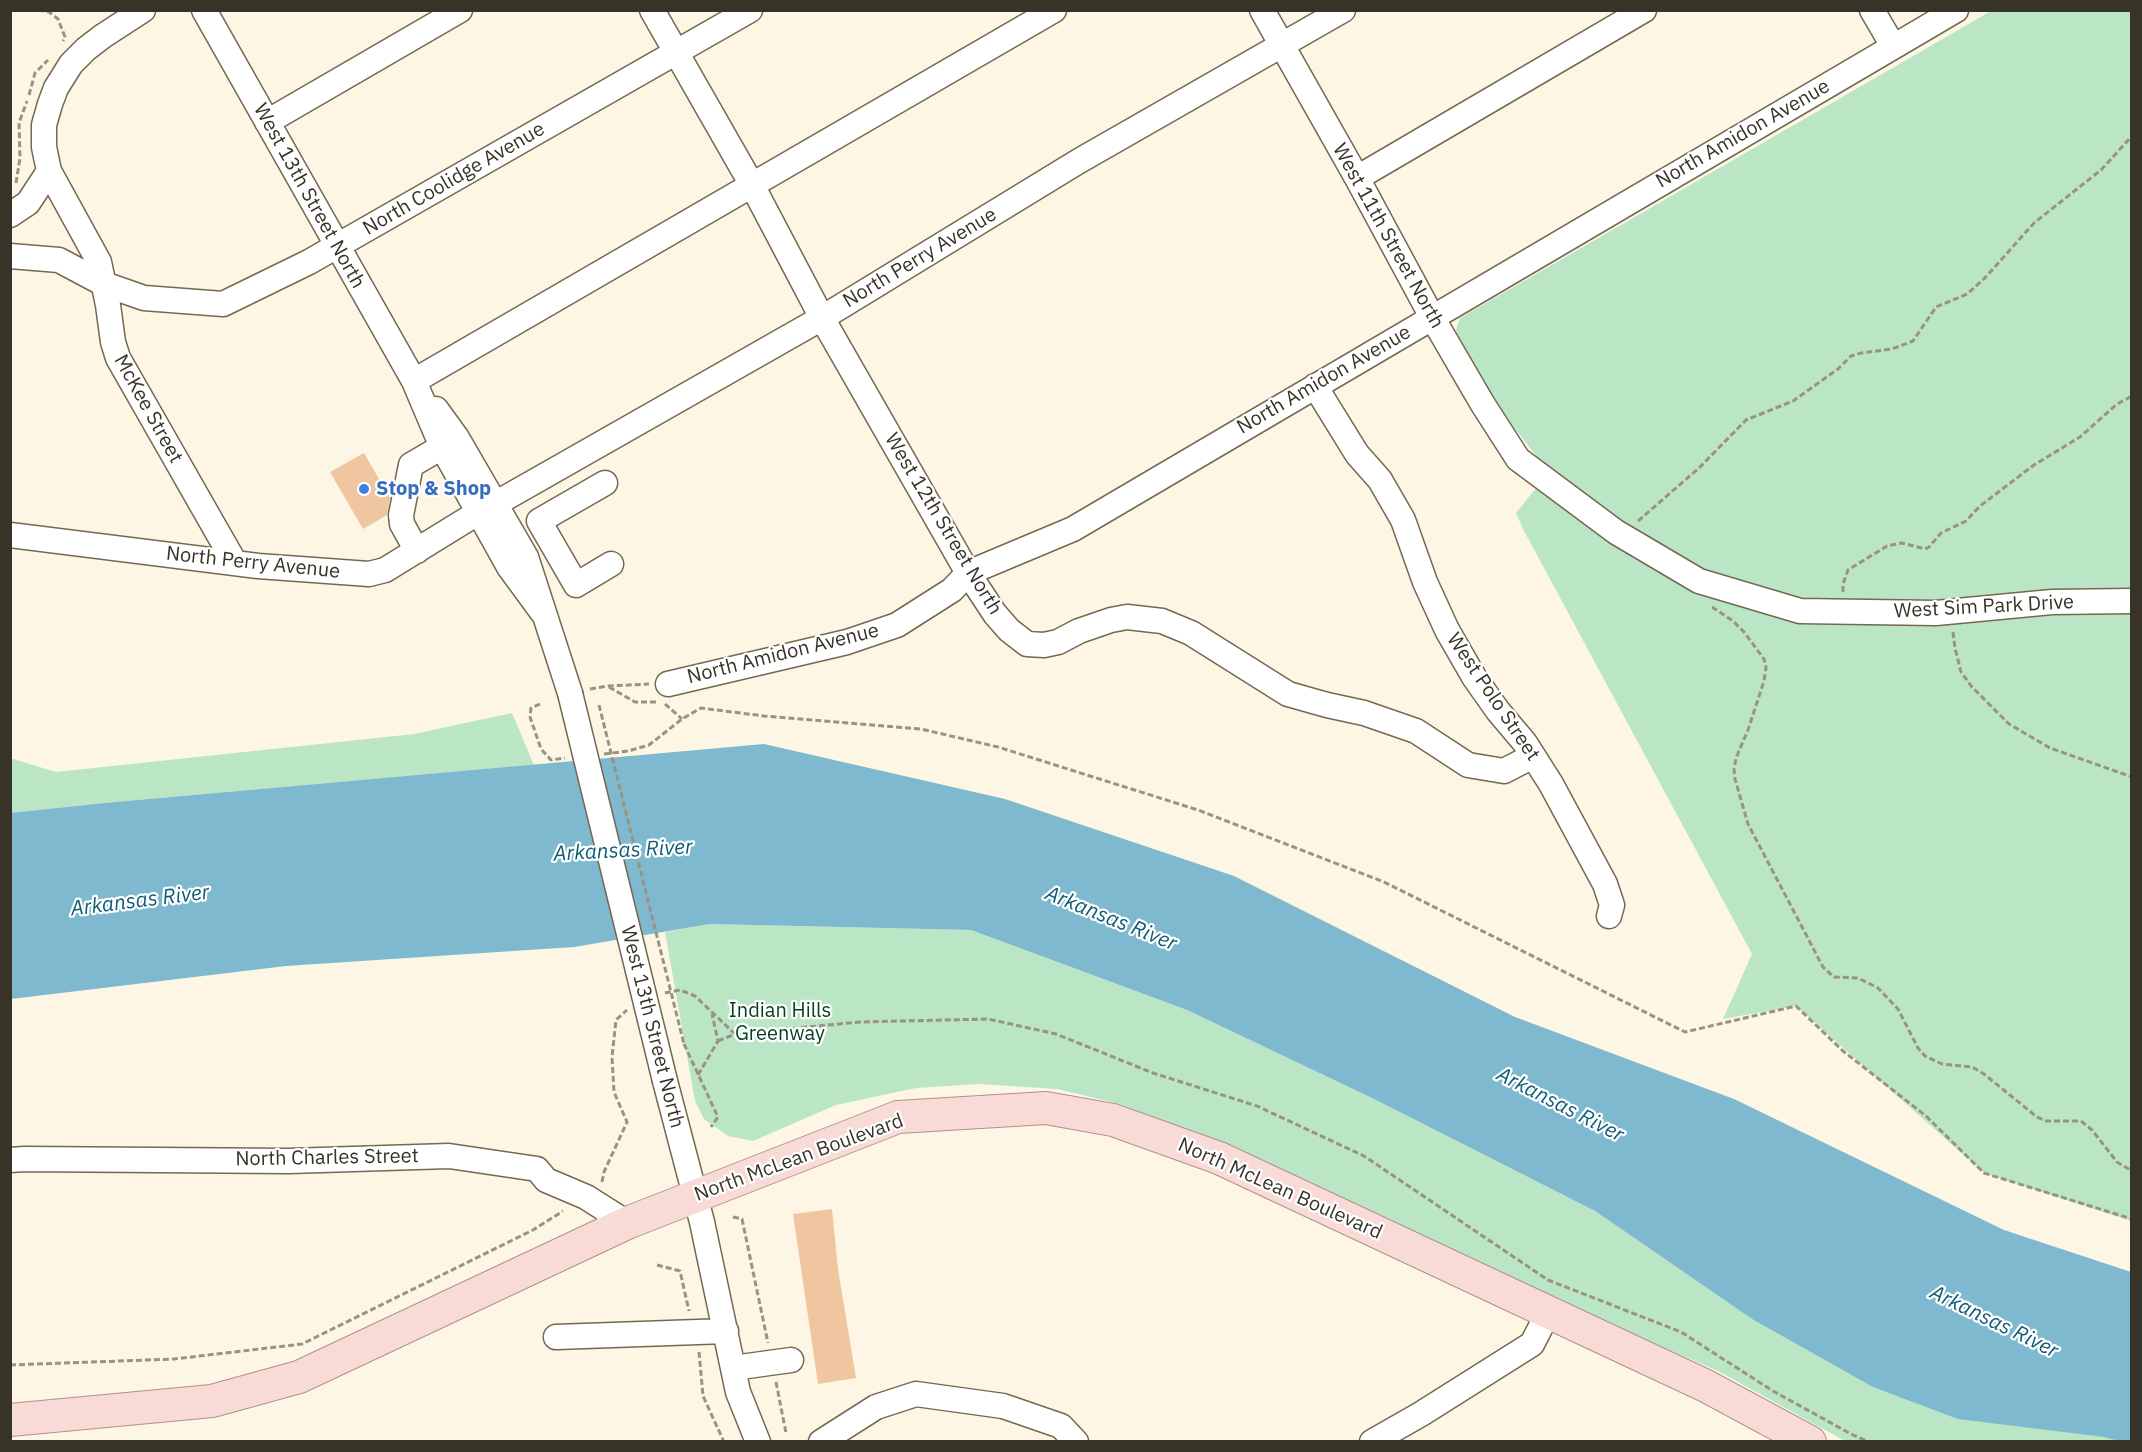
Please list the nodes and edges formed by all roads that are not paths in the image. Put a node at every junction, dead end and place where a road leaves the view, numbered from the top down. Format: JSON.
{"nodes":[{"id":1,"x":143,"y":10,"type":"edge"},
{"id":2,"x":204,"y":10,"type":"edge"},
{"id":3,"x":460,"y":10,"type":"edge"},
{"id":4,"x":652,"y":10,"type":"edge"},
{"id":5,"x":750,"y":10,"type":"edge"},
{"id":6,"x":1054,"y":10,"type":"edge"},
{"id":7,"x":1262,"y":10,"type":"edge"},
{"id":8,"x":1343,"y":10,"type":"edge"},
{"id":9,"x":1644,"y":10,"type":"edge"},
{"id":10,"x":1872,"y":10,"type":"edge"},
{"id":11,"x":1956,"y":10,"type":"edge"},
{"id":12,"x":1282,"y":45,"type":"junction"},
{"id":13,"x":1893,"y":46,"type":"junction"},
{"id":14,"x":676,"y":53,"type":"junction"},
{"id":15,"x":267,"y":122,"type":"junction"},
{"id":16,"x":49,"y":171,"type":"junction"},
{"id":17,"x":1357,"y":178,"type":"junction"},
{"id":18,"x":752,"y":185,"type":"junction"},
{"id":19,"x":10,"y":215,"type":"edge"},
{"id":20,"x":336,"y":245,"type":"junction"},
{"id":21,"x":10,"y":256,"type":"edge"},
{"id":22,"x":104,"y":284,"type":"junction"},
{"id":23,"x":1432,"y":317,"type":"junction"},
{"id":24,"x":822,"y":318,"type":"junction"},
{"id":25,"x":414,"y":381,"type":"junction"},
{"id":26,"x":1315,"y":386,"type":"junction"},
{"id":27,"x":442,"y":447,"type":"junction"},
{"id":28,"x":1518,"y":459,"type":"joint"},
{"id":29,"x":605,"y":483,"type":"dead end"},
{"id":30,"x":487,"y":508,"type":"junction"},
{"id":31,"x":10,"y":535,"type":"edge"},
{"id":32,"x":417,"y":551,"type":"junction"},
{"id":33,"x":235,"y":563,"type":"junction"},
{"id":34,"x":611,"y":564,"type":"dead end"},
{"id":35,"x":968,"y":573,"type":"junction"},
{"id":36,"x":2132,"y":601,"type":"edge"},
{"id":37,"x":668,"y":684,"type":"road end"},
{"id":38,"x":1533,"y":756,"type":"junction"},
{"id":39,"x":1608,"y":916,"type":"dead end"},
{"id":40,"x":10,"y":1160,"type":"edge"},
{"id":41,"x":696,"y":1196,"type":"junction"},
{"id":42,"x":627,"y":1222,"type":"junction"},
{"id":43,"x":1549,"y":1311,"type":"junction"},
{"id":44,"x":726,"y":1331,"type":"junction"},
{"id":45,"x":556,"y":1337,"type":"dead end"},
{"id":46,"x":781,"y":1361,"type":"road end"},
{"id":47,"x":733,"y":1368,"type":"junction"},
{"id":48,"x":10,"y":1420,"type":"edge"},
{"id":49,"x":758,"y":1442,"type":"edge"},
{"id":50,"x":822,"y":1442,"type":"edge"},
{"id":51,"x":1076,"y":1442,"type":"edge"},
{"id":52,"x":1372,"y":1442,"type":"edge"},
{"id":53,"x":1810,"y":1442,"type":"edge"}],
"edges":[{"from":1,"to":16,"type":"street","name":"McKee Street"},
{"from":2,"to":15,"type":"street","name":"West 13th Street North"},
{"from":3,"to":15,"type":"street"},
{"from":4,"to":14,"type":"street","name":"West 12th Street North"},
{"from":5,"to":14,"type":"street","name":"North Coolidge Avenue"},
{"from":6,"to":18,"type":"street"},
{"from":7,"to":12,"type":"street","name":"West 11th Street North"},
{"from":8,"to":12,"type":"street","name":"North Perry Avenue"},
{"from":9,"to":17,"type":"street"},
{"from":10,"to":13,"type":"street"},
{"from":11,"to":13,"type":"street","name":"North Amidon Avenue"},
{"from":12,"to":17,"type":"street","name":"West 11th Street North"},
{"from":12,"to":24,"type":"street","name":"North Perry Avenue"},
{"from":13,"to":23,"type":"street","name":"North Amidon Avenue"},
{"from":14,"to":18,"type":"street","name":"West 12th Street North"},
{"from":14,"to":20,"type":"street","name":"North Coolidge Avenue"},
{"from":15,"to":20,"type":"street","name":"West 13th Street North"},
{"from":16,"to":19,"type":"street"},
{"from":16,"to":22,"type":"street","name":"McKee Street"},
{"from":17,"to":23,"type":"street","name":"West 11th Street North"},
{"from":18,"to":24,"type":"street","name":"West 12th Street North"},
{"from":18,"to":25,"type":"street"},
{"from":20,"to":22,"type":"street","name":"North Coolidge Avenue"},
{"from":20,"to":25,"type":"street","name":"West 13th Street North"},
{"from":21,"to":22,"type":"street","name":"North Coolidge Avenue"},
{"from":22,"to":33,"type":"street","name":"McKee Street"},
{"from":23,"to":26,"type":"street","name":"North Amidon Avenue"},
{"from":23,"to":28,"type":"street","name":"West 11th Street North"},
{"from":24,"to":30,"type":"street","name":"North Perry Avenue"},
{"from":24,"to":35,"type":"street","name":"West 12th Street North"},
{"from":25,"to":27,"type":"street","name":"West 13th Street North"},
{"from":25,"to":30,"type":"street","name":"West 13th Street North"},
{"from":26,"to":35,"type":"street","name":"North Amidon Avenue"},
{"from":26,"to":38,"type":"street","name":"West Polo Street"},
{"from":27,"to":30,"type":"street","name":"West 13th Street North"},
{"from":27,"to":32,"type":"street"},
{"from":28,"to":36,"type":"street","name":"West Sim Park Drive"},
{"from":29,"to":34,"type":"street"},
{"from":30,"to":32,"type":"street","name":"North Perry Avenue"},
{"from":30,"to":41,"type":"street","name":"West 13th Street North","bridge":true},
{"from":31,"to":33,"type":"street","name":"North Perry Avenue"},
{"from":32,"to":33,"type":"street","name":"North Perry Avenue"},
{"from":35,"to":37,"type":"street","name":"North Amidon Avenue"},
{"from":35,"to":38,"type":"street","name":"West 12th Street North"},
{"from":38,"to":39,"type":"street","name":"West Polo Street"},
{"from":40,"to":42,"type":"street","name":"North Charles Street"},
{"from":41,"to":42,"type":"main road","name":"North McLean Boulevard"},
{"from":41,"to":43,"type":"main road","name":"North McLean Boulevard"},
{"from":41,"to":44,"type":"street","name":"West 13th Street North"},
{"from":42,"to":48,"type":"main road","name":"North McLean Boulevard"},
{"from":43,"to":52,"type":"street"},
{"from":43,"to":53,"type":"main road","name":"North McLean Boulevard"},
{"from":44,"to":45,"type":"street"},
{"from":44,"to":47,"type":"street","name":"West 13th Street North"},
{"from":46,"to":47,"type":"street"},
{"from":47,"to":49,"type":"street","name":"West 13th Street North"},
{"from":50,"to":51,"type":"street"}]}
